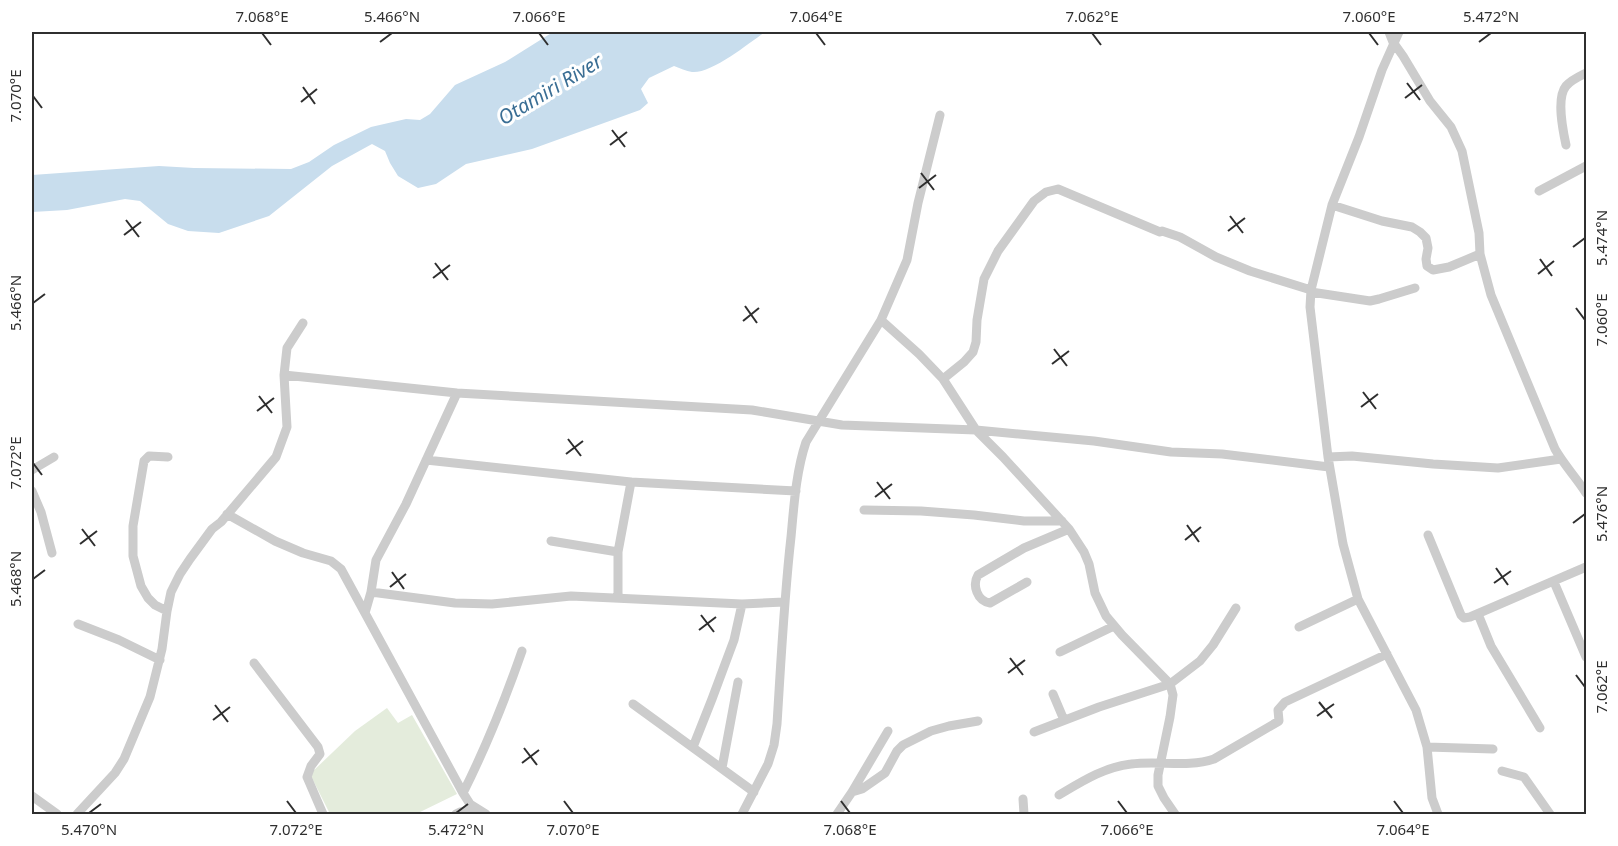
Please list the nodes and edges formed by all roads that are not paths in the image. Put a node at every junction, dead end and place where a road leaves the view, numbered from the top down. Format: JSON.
{"nodes":[{"id":1,"x":1389,"y":32,"type":"edge"},
{"id":2,"x":1399,"y":32,"type":"edge"},
{"id":3,"x":1393,"y":42,"type":"junction"},
{"id":4,"x":1587,"y":73,"type":"edge"},
{"id":5,"x":940,"y":115,"type":"dead end"},
{"id":6,"x":1566,"y":145,"type":"dead end"},
{"id":7,"x":1587,"y":166,"type":"edge"},
{"id":8,"x":1539,"y":191,"type":"dead end"},
{"id":9,"x":1332,"y":205,"type":"junction"},
{"id":10,"x":1480,"y":254,"type":"junction"},
{"id":11,"x":1415,"y":288,"type":"dead end"},
{"id":12,"x":1311,"y":291,"type":"junction"},
{"id":13,"x":881,"y":320,"type":"junction"},
{"id":14,"x":303,"y":323,"type":"dead end"},
{"id":15,"x":284,"y":375,"type":"junction"},
{"id":16,"x":942,"y":379,"type":"junction"},
{"id":17,"x":457,"y":393,"type":"junction"},
{"id":18,"x":819,"y":421,"type":"junction"},
{"id":19,"x":976,"y":430,"type":"junction"},
{"id":20,"x":54,"y":457,"type":"dead end"},
{"id":21,"x":168,"y":457,"type":"dead end"},
{"id":22,"x":1561,"y":459,"type":"junction"},
{"id":23,"x":426,"y":460,"type":"junction"},
{"id":24,"x":1328,"y":462,"type":"junction"},
{"id":25,"x":32,"y":470,"type":"edge"},
{"id":26,"x":631,"y":482,"type":"junction"},
{"id":27,"x":32,"y":491,"type":"edge"},
{"id":28,"x":795,"y":491,"type":"junction"},
{"id":29,"x":1587,"y":492,"type":"edge"},
{"id":30,"x":864,"y":510,"type":"dead end"},
{"id":31,"x":227,"y":514,"type":"junction"},
{"id":32,"x":1062,"y":521,"type":"junction"},
{"id":33,"x":1069,"y":529,"type":"junction"},
{"id":34,"x":1428,"y":535,"type":"dead end"},
{"id":35,"x":551,"y":541,"type":"dead end"},
{"id":36,"x":618,"y":552,"type":"junction"},
{"id":37,"x":52,"y":553,"type":"dead end"},
{"id":38,"x":1587,"y":567,"type":"edge"},
{"id":39,"x":1028,"y":582,"type":"dead end"},
{"id":40,"x":1554,"y":582,"type":"junction"},
{"id":41,"x":371,"y":592,"type":"junction"},
{"id":42,"x":618,"y":598,"type":"junction"},
{"id":43,"x":1358,"y":599,"type":"junction"},
{"id":44,"x":784,"y":602,"type":"junction"},
{"id":45,"x":742,"y":604,"type":"junction"},
{"id":46,"x":1236,"y":608,"type":"dead end"},
{"id":47,"x":167,"y":611,"type":"junction"},
{"id":48,"x":365,"y":613,"type":"junction"},
{"id":49,"x":1478,"y":614,"type":"junction"},
{"id":50,"x":78,"y":624,"type":"dead end"},
{"id":51,"x":1114,"y":626,"type":"junction"},
{"id":52,"x":1299,"y":627,"type":"dead end"},
{"id":53,"x":522,"y":651,"type":"dead end"},
{"id":54,"x":1060,"y":652,"type":"dead end"},
{"id":55,"x":1386,"y":654,"type":"junction"},
{"id":56,"x":1587,"y":657,"type":"edge"},
{"id":57,"x":160,"y":660,"type":"junction"},
{"id":58,"x":254,"y":663,"type":"dead end"},
{"id":59,"x":738,"y":682,"type":"dead end"},
{"id":60,"x":1170,"y":684,"type":"junction"},
{"id":61,"x":1053,"y":694,"type":"dead end"},
{"id":62,"x":633,"y":704,"type":"dead end"},
{"id":63,"x":1064,"y":720,"type":"junction"},
{"id":64,"x":978,"y":721,"type":"dead end"},
{"id":65,"x":1540,"y":728,"type":"dead end"},
{"id":66,"x":888,"y":731,"type":"dead end"},
{"id":67,"x":1034,"y":732,"type":"dead end"},
{"id":68,"x":693,"y":747,"type":"junction"},
{"id":69,"x":1427,"y":747,"type":"junction"},
{"id":70,"x":1493,"y":749,"type":"dead end"},
{"id":71,"x":1160,"y":763,"type":"junction"},
{"id":72,"x":722,"y":768,"type":"junction"},
{"id":73,"x":1502,"y":771,"type":"dead end"},
{"id":74,"x":754,"y":792,"type":"junction"},
{"id":75,"x":852,"y":792,"type":"junction"},
{"id":76,"x":463,"y":793,"type":"junction"},
{"id":77,"x":1059,"y":795,"type":"dead end"},
{"id":78,"x":32,"y":796,"type":"edge"},
{"id":79,"x":1023,"y":799,"type":"dead end"},
{"id":80,"x":482,"y":812,"type":"edge"},
{"id":81,"x":57,"y":814,"type":"edge"},
{"id":82,"x":77,"y":814,"type":"edge"},
{"id":83,"x":323,"y":814,"type":"edge"},
{"id":84,"x":456,"y":814,"type":"edge"},
{"id":85,"x":742,"y":814,"type":"edge"},
{"id":86,"x":837,"y":814,"type":"edge"},
{"id":87,"x":1024,"y":814,"type":"edge"},
{"id":88,"x":1175,"y":814,"type":"edge"},
{"id":89,"x":1437,"y":814,"type":"edge"},
{"id":90,"x":1550,"y":814,"type":"edge"}],
"edges":[{"from":1,"to":3,"type":"street"},
{"from":2,"to":3,"type":"street"},
{"from":3,"to":9,"type":"street"},
{"from":3,"to":10,"type":"street"},
{"from":4,"to":6,"type":"street"},
{"from":5,"to":13,"type":"street"},
{"from":7,"to":8,"type":"street"},
{"from":9,"to":10,"type":"street"},
{"from":9,"to":12,"type":"street"},
{"from":10,"to":22,"type":"street"},
{"from":11,"to":12,"type":"street"},
{"from":12,"to":16,"type":"street"},
{"from":12,"to":24,"type":"street"},
{"from":13,"to":16,"type":"street"},
{"from":13,"to":18,"type":"street"},
{"from":14,"to":15,"type":"street"},
{"from":15,"to":17,"type":"street"},
{"from":15,"to":31,"type":"street"},
{"from":16,"to":19,"type":"street"},
{"from":17,"to":18,"type":"street"},
{"from":17,"to":23,"type":"street"},
{"from":18,"to":19,"type":"street"},
{"from":18,"to":28,"type":"street"},
{"from":19,"to":24,"type":"street"},
{"from":19,"to":32,"type":"street"},
{"from":20,"to":25,"type":"street"},
{"from":21,"to":47,"type":"street"},
{"from":22,"to":24,"type":"street"},
{"from":22,"to":29,"type":"street"},
{"from":23,"to":26,"type":"street"},
{"from":23,"to":41,"type":"street"},
{"from":24,"to":43,"type":"street"},
{"from":26,"to":28,"type":"street"},
{"from":26,"to":36,"type":"street"},
{"from":27,"to":37,"type":"street"},
{"from":28,"to":44,"type":"street"},
{"from":30,"to":32,"type":"street"},
{"from":31,"to":47,"type":"street"},
{"from":31,"to":48,"type":"street"},
{"from":32,"to":33,"type":"street"},
{"from":33,"to":39,"type":"street"},
{"from":33,"to":51,"type":"street"},
{"from":34,"to":49,"type":"street"},
{"from":35,"to":36,"type":"street"},
{"from":36,"to":42,"type":"street"},
{"from":38,"to":40,"type":"street"},
{"from":40,"to":49,"type":"street"},
{"from":40,"to":56,"type":"street"},
{"from":41,"to":42,"type":"street"},
{"from":41,"to":48,"type":"street"},
{"from":42,"to":45,"type":"street"},
{"from":43,"to":52,"type":"street"},
{"from":43,"to":55,"type":"street"},
{"from":44,"to":45,"type":"street"},
{"from":44,"to":74,"type":"street"},
{"from":45,"to":68,"type":"street"},
{"from":46,"to":60,"type":"street"},
{"from":47,"to":57,"type":"street"},
{"from":48,"to":76,"type":"street"},
{"from":49,"to":65,"type":"street"},
{"from":50,"to":57,"type":"street"},
{"from":51,"to":54,"type":"street"},
{"from":51,"to":60,"type":"street"},
{"from":53,"to":76,"type":"street"},
{"from":55,"to":69,"type":"street"},
{"from":55,"to":71,"type":"street"},
{"from":57,"to":82,"type":"street"},
{"from":58,"to":83,"type":"street"},
{"from":59,"to":72,"type":"street"},
{"from":60,"to":63,"type":"street"},
{"from":60,"to":71,"type":"street"},
{"from":61,"to":63,"type":"street"},
{"from":62,"to":68,"type":"street"},
{"from":63,"to":67,"type":"street"},
{"from":64,"to":75,"type":"street"},
{"from":66,"to":75,"type":"street"},
{"from":68,"to":72,"type":"street"},
{"from":69,"to":70,"type":"street"},
{"from":69,"to":89,"type":"street"},
{"from":71,"to":77,"type":"street"},
{"from":71,"to":88,"type":"street"},
{"from":72,"to":74,"type":"street"},
{"from":73,"to":90,"type":"street"},
{"from":74,"to":85,"type":"street"},
{"from":75,"to":86,"type":"street"},
{"from":76,"to":80,"type":"street"},
{"from":78,"to":81,"type":"street"},
{"from":79,"to":87,"type":"street"},
{"from":80,"to":84,"type":"street"}]}
